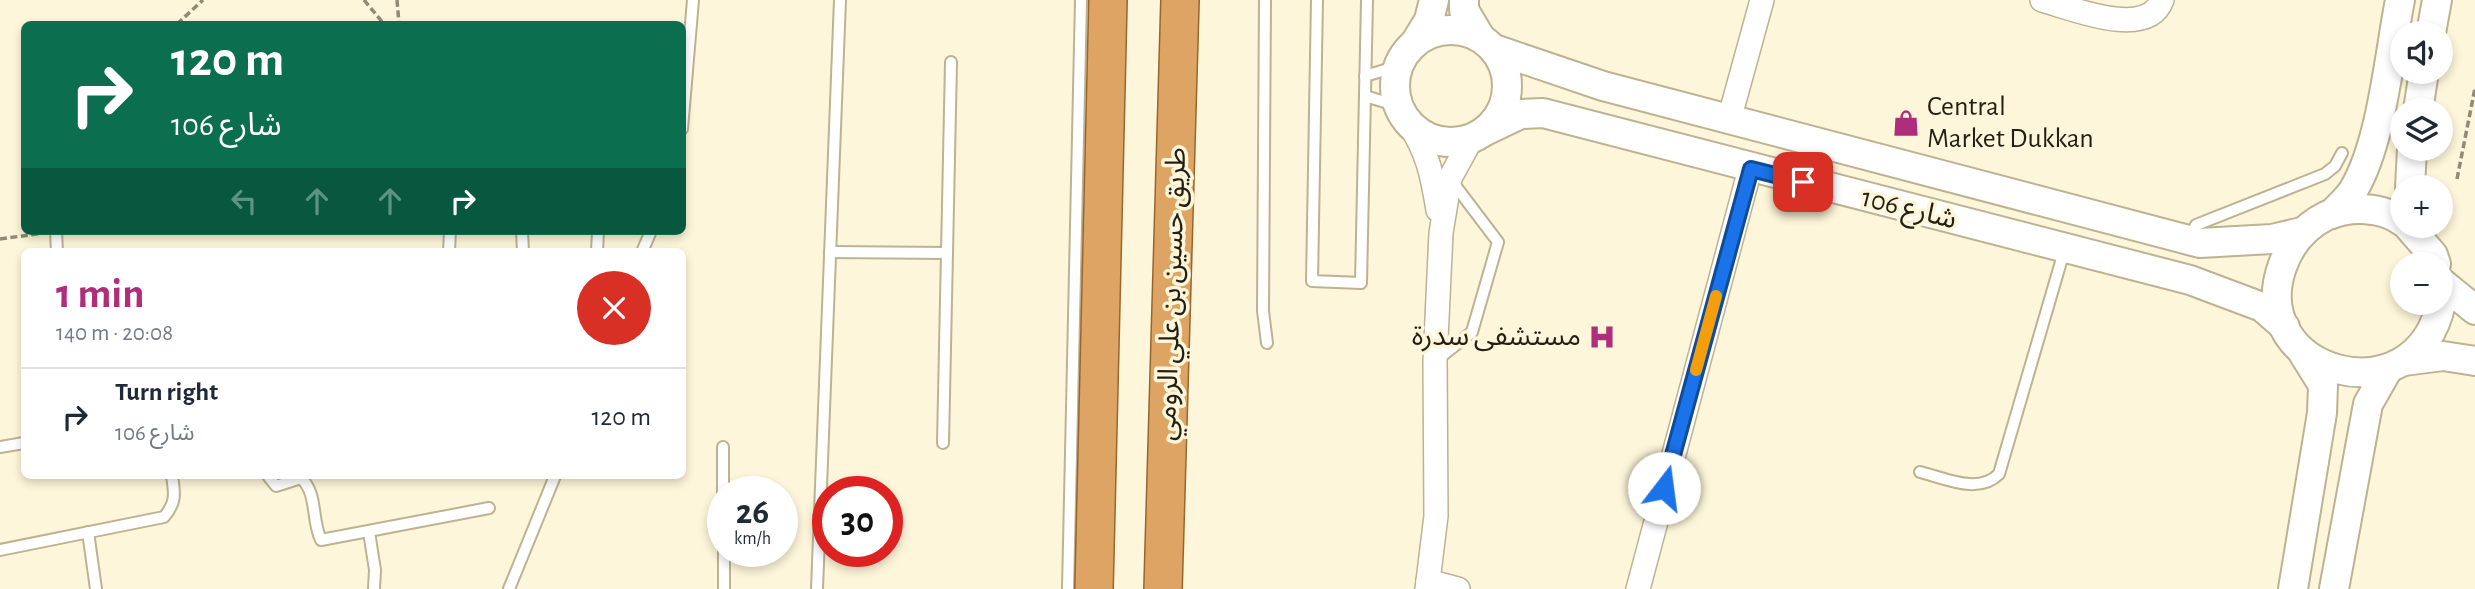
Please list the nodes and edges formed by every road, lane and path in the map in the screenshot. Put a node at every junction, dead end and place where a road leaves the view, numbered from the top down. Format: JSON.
{"nodes":[{"id":1,"x":203,"y":0,"type":"edge"},
{"id":2,"x":364,"y":0,"type":"edge"},
{"id":3,"x":397,"y":0,"type":"edge"},
{"id":4,"x":693,"y":0,"type":"edge"},
{"id":5,"x":840,"y":0,"type":"edge"},
{"id":6,"x":1081,"y":0,"type":"edge"},
{"id":7,"x":1108,"y":0,"type":"edge"},
{"id":8,"x":1180,"y":0,"type":"edge"},
{"id":9,"x":1265,"y":0,"type":"edge"},
{"id":10,"x":1317,"y":0,"type":"edge"},
{"id":11,"x":1367,"y":0,"type":"edge"},
{"id":12,"x":1434,"y":0,"type":"edge"},
{"id":13,"x":1464,"y":0,"type":"edge"},
{"id":14,"x":1762,"y":0,"type":"edge"},
{"id":15,"x":2042,"y":0,"type":"edge"},
{"id":16,"x":2162,"y":0,"type":"edge"},
{"id":17,"x":2400,"y":0,"type":"edge"},
{"id":18,"x":2437,"y":0,"type":"edge"},
{"id":19,"x":180,"y":21,"type":"edge"},
{"id":20,"x":382,"y":21,"type":"edge"},
{"id":21,"x":399,"y":21,"type":"edge"},
{"id":22,"x":2433,"y":21,"type":"edge"},
{"id":23,"x":1415,"y":43,"type":"junction"},
{"id":24,"x":1487,"y":43,"type":"junction"},
{"id":25,"x":687,"y":48,"type":"edge"},
{"id":26,"x":951,"y":62,"type":"dead end"},
{"id":27,"x":1398,"y":66,"type":"junction"},
{"id":28,"x":1365,"y":76,"type":"junction"},
{"id":29,"x":2475,"y":88,"type":"edge"},
{"id":30,"x":1636,"y":95,"type":"junction"},
{"id":31,"x":1365,"y":96,"type":"junction"},
{"id":32,"x":1403,"y":114,"type":"junction"},
{"id":33,"x":1729,"y":120,"type":"junction"},
{"id":34,"x":1619,"y":134,"type":"junction"},
{"id":35,"x":1478,"y":135,"type":"junction"},
{"id":36,"x":2342,"y":153,"type":"dead end"},
{"id":37,"x":1751,"y":169,"type":"junction"},
{"id":38,"x":1450,"y":178,"type":"junction"},
{"id":39,"x":2457,"y":179,"type":"dead end"},
{"id":40,"x":2332,"y":214,"type":"junction"},
{"id":41,"x":2390,"y":217,"type":"edge"},
{"id":42,"x":2302,"y":232,"type":"junction"},
{"id":43,"x":1441,"y":233,"type":"junction"},
{"id":44,"x":28,"y":235,"type":"edge"},
{"id":45,"x":2420,"y":238,"type":"edge"},
{"id":46,"x":0,"y":239,"type":"edge"},
{"id":47,"x":2188,"y":240,"type":"junction"},
{"id":48,"x":2064,"y":248,"type":"junction"},
{"id":49,"x":830,"y":252,"type":"junction"},
{"id":50,"x":2431,"y":252,"type":"edge"},
{"id":51,"x":947,"y":253,"type":"junction"},
{"id":52,"x":2453,"y":292,"type":"edge"},
{"id":53,"x":2475,"y":310,"type":"edge"},
{"id":54,"x":2438,"y":315,"type":"edge"},
{"id":55,"x":2285,"y":327,"type":"junction"},
{"id":56,"x":1267,"y":343,"type":"dead end"},
{"id":57,"x":2302,"y":351,"type":"junction"},
{"id":58,"x":1435,"y":361,"type":"junction"},
{"id":59,"x":2475,"y":361,"type":"edge"},
{"id":60,"x":2396,"y":365,"type":"junction"},
{"id":61,"x":943,"y":443,"type":"dead end"},
{"id":62,"x":21,"y":444,"type":"edge"},
{"id":63,"x":0,"y":447,"type":"edge"},
{"id":64,"x":723,"y":447,"type":"dead end"},
{"id":65,"x":1920,"y":472,"type":"dead end"},
{"id":66,"x":723,"y":476,"type":"edge"},
{"id":67,"x":172,"y":479,"type":"edge"},
{"id":68,"x":270,"y":479,"type":"edge"},
{"id":69,"x":298,"y":479,"type":"edge"},
{"id":70,"x":302,"y":479,"type":"edge"},
{"id":71,"x":554,"y":479,"type":"edge"},
{"id":72,"x":489,"y":508,"type":"dead end"},
{"id":73,"x":88,"y":532,"type":"junction"},
{"id":74,"x":369,"y":532,"type":"junction"},
{"id":75,"x":0,"y":550,"type":"edge"},
{"id":76,"x":724,"y":567,"type":"edge"},
{"id":77,"x":1427,"y":585,"type":"edge"},
{"id":78,"x":96,"y":589,"type":"edge"},
{"id":79,"x":374,"y":589,"type":"edge"},
{"id":80,"x":509,"y":589,"type":"edge"},
{"id":81,"x":724,"y":589,"type":"edge"},
{"id":82,"x":817,"y":589,"type":"edge"},
{"id":83,"x":1068,"y":589,"type":"edge"},
{"id":84,"x":1094,"y":589,"type":"edge"},
{"id":85,"x":1163,"y":589,"type":"edge"},
{"id":86,"x":1458,"y":589,"type":"edge"},
{"id":87,"x":1638,"y":589,"type":"edge"},
{"id":88,"x":2293,"y":589,"type":"edge"},
{"id":89,"x":2333,"y":589,"type":"edge"}],
"edges":[{"from":1,"to":19,"type":"path"},
{"from":2,"to":20,"type":"path"},
{"from":3,"to":21,"type":"path"},
{"from":4,"to":25,"type":"lane"},
{"from":5,"to":49,"type":"lane"},
{"from":6,"to":83,"type":"lane"},
{"from":7,"to":84,"type":"highway"},
{"from":8,"to":85,"type":"highway","name":"طريق حسين بن علي الرومي"},
{"from":9,"to":56,"type":"lane"},
{"from":10,"to":31,"type":"lane"},
{"from":11,"to":28,"type":"lane"},
{"from":12,"to":23,"type":"street"},
{"from":13,"to":24,"type":"street"},
{"from":14,"to":33,"type":"street"},
{"from":15,"to":16,"type":"street"},
{"from":17,"to":40,"type":"street"},
{"from":18,"to":22,"type":"street"},
{"from":23,"to":24,"type":"street"},
{"from":23,"to":27,"type":"street"},
{"from":24,"to":30,"type":"street","name":"شارع 106"},
{"from":24,"to":35,"type":"street"},
{"from":26,"to":51,"type":"lane"},
{"from":27,"to":28,"type":"lane"},
{"from":27,"to":32,"type":"street"},
{"from":28,"to":31,"type":"lane"},
{"from":29,"to":39,"type":"path"},
{"from":30,"to":33,"type":"street","name":"شارع 106"},
{"from":30,"to":34,"type":"street"},
{"from":31,"to":32,"type":"lane"},
{"from":32,"to":35,"type":"street"},
{"from":32,"to":43,"type":"street"},
{"from":33,"to":47,"type":"street","name":"شارع 106"},
{"from":34,"to":35,"type":"street","name":"شارع 106"},
{"from":34,"to":37,"type":"street","name":"شارع 106"},
{"from":35,"to":38,"type":"street"},
{"from":36,"to":47,"type":"lane"},
{"from":37,"to":48,"type":"street","name":"شارع 106"},
{"from":37,"to":87,"type":"street"},
{"from":38,"to":43,"type":"street"},
{"from":38,"to":58,"type":"lane"},
{"from":40,"to":41,"type":"street"},
{"from":40,"to":42,"type":"street"},
{"from":42,"to":47,"type":"street","name":"شارع 106"},
{"from":42,"to":55,"type":"street"},
{"from":43,"to":58,"type":"street"},
{"from":44,"to":46,"type":"path"},
{"from":45,"to":50,"type":"street"},
{"from":48,"to":55,"type":"street","name":"شارع 106"},
{"from":48,"to":65,"type":"lane"},
{"from":49,"to":51,"type":"lane"},
{"from":49,"to":82,"type":"lane"},
{"from":51,"to":61,"type":"lane"},
{"from":52,"to":53,"type":"street"},
{"from":54,"to":60,"type":"street"},
{"from":55,"to":57,"type":"street"},
{"from":57,"to":60,"type":"street"},
{"from":57,"to":88,"type":"street"},
{"from":58,"to":77,"type":"street"},
{"from":59,"to":60,"type":"street"},
{"from":60,"to":89,"type":"street"},
{"from":62,"to":63,"type":"lane"},
{"from":64,"to":66,"type":"lane"},
{"from":67,"to":73,"type":"lane"},
{"from":68,"to":69,"type":"lane"},
{"from":70,"to":74,"type":"lane"},
{"from":71,"to":80,"type":"lane"},
{"from":72,"to":74,"type":"lane"},
{"from":73,"to":75,"type":"lane"},
{"from":73,"to":78,"type":"lane"},
{"from":74,"to":79,"type":"lane"},
{"from":76,"to":81,"type":"lane"},
{"from":77,"to":86,"type":"street"}]}
